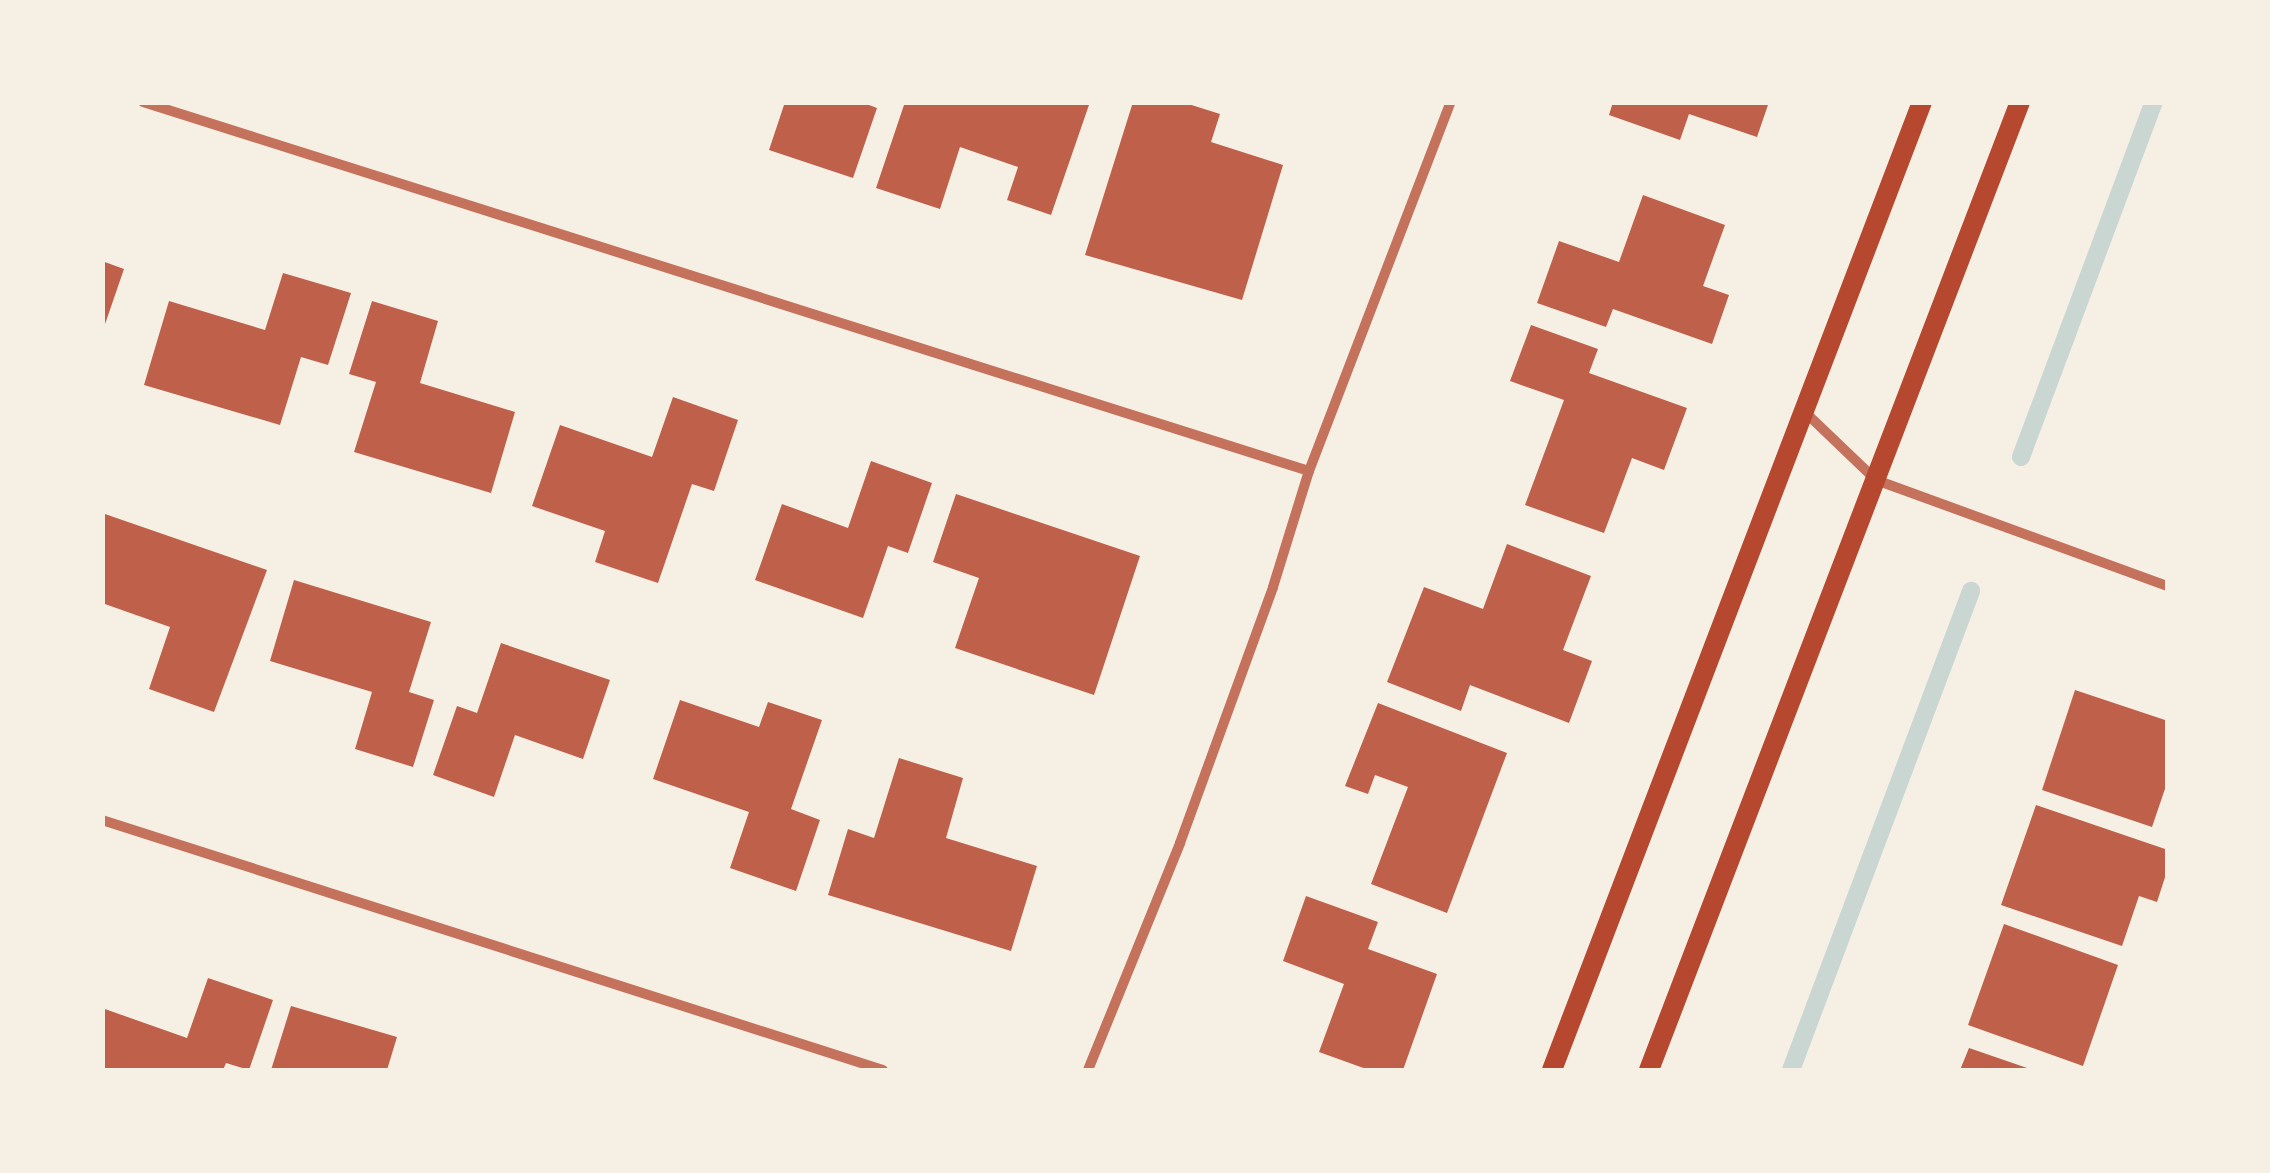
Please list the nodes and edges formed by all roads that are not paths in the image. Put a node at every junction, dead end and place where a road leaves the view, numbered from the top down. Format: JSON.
{"nodes":[{"id":1,"x":143,"y":102,"type":"edge"},
{"id":2,"x":1451,"y":102,"type":"edge"},
{"id":3,"x":1922,"y":102,"type":"edge"},
{"id":4,"x":2020,"y":102,"type":"edge"},
{"id":5,"x":1806,"y":413,"type":"junction"},
{"id":6,"x":1309,"y":471,"type":"junction"},
{"id":7,"x":1876,"y":480,"type":"junction"},
{"id":8,"x":2168,"y":586,"type":"edge"},
{"id":9,"x":102,"y":820,"type":"edge"},
{"id":10,"x":883,"y":1070,"type":"edge"},
{"id":11,"x":1088,"y":1070,"type":"edge"},
{"id":12,"x":1552,"y":1070,"type":"edge"},
{"id":13,"x":1649,"y":1070,"type":"edge"}],
"edges":[{"from":1,"to":6,"type":"street"},
{"from":2,"to":6,"type":"street"},
{"from":3,"to":5,"type":"main road"},
{"from":4,"to":7,"type":"main road"},
{"from":5,"to":7,"type":"street"},
{"from":5,"to":12,"type":"main road"},
{"from":6,"to":11,"type":"street"},
{"from":7,"to":8,"type":"street"},
{"from":7,"to":13,"type":"main road"},
{"from":9,"to":10,"type":"street"}]}
